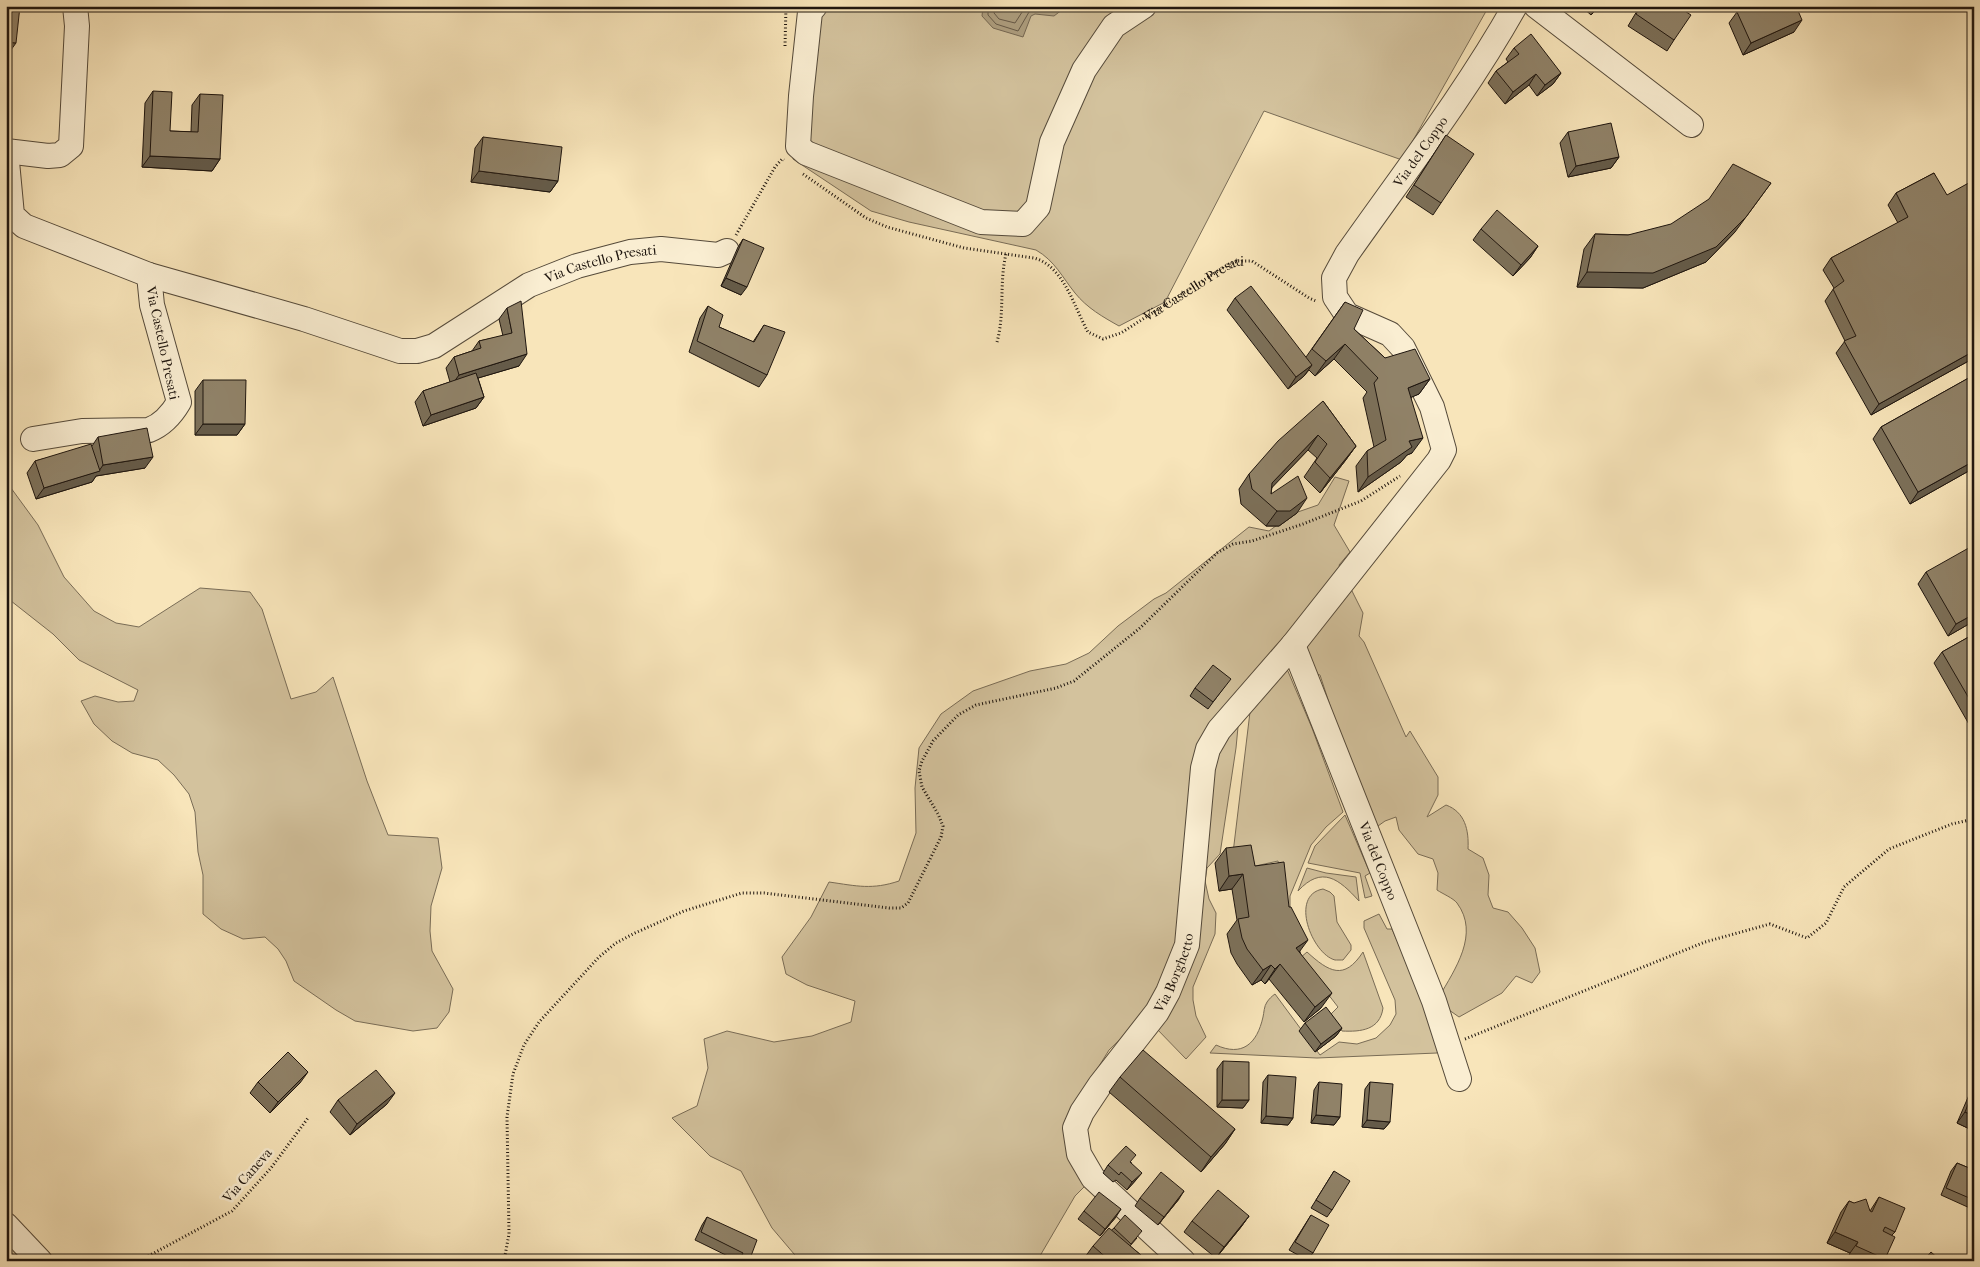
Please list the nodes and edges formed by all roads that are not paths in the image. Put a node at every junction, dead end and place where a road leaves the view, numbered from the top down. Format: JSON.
{"nodes":[{"id":1,"x":76,"y":6,"type":"edge"},
{"id":2,"x":815,"y":6,"type":"edge"},
{"id":3,"x":1144,"y":6,"type":"edge"},
{"id":4,"x":1515,"y":6,"type":"edge"},
{"id":5,"x":1536,"y":6,"type":"edge"},
{"id":6,"x":1691,"y":125,"type":"dead end"},
{"id":7,"x":6,"y":151,"type":"edge"},
{"id":8,"x":727,"y":251,"type":"road end"},
{"id":9,"x":149,"y":275,"type":"junction"},
{"id":10,"x":33,"y":439,"type":"dead end"},
{"id":11,"x":1293,"y":645,"type":"junction"},
{"id":12,"x":1459,"y":1079,"type":"dead end"},
{"id":13,"x":6,"y":1224,"type":"edge"},
{"id":14,"x":40,"y":1261,"type":"edge"},
{"id":15,"x":1183,"y":1261,"type":"edge"}],
"edges":[{"from":1,"to":7,"type":"street","name":"Via Castello Presati"},
{"from":2,"to":3,"type":"street"},
{"from":4,"to":11,"type":"street","name":"Via del Coppo"},
{"from":5,"to":6,"type":"street"},
{"from":7,"to":9,"type":"street","name":"Via Castello Presati"},
{"from":8,"to":9,"type":"street","name":"Via Castello Presati"},
{"from":9,"to":10,"type":"street","name":"Via Castello Presati"},
{"from":11,"to":12,"type":"street","name":"Via del Coppo"},
{"from":11,"to":15,"type":"street","name":"Via Borghetto"},
{"from":13,"to":14,"type":"street"}]}
